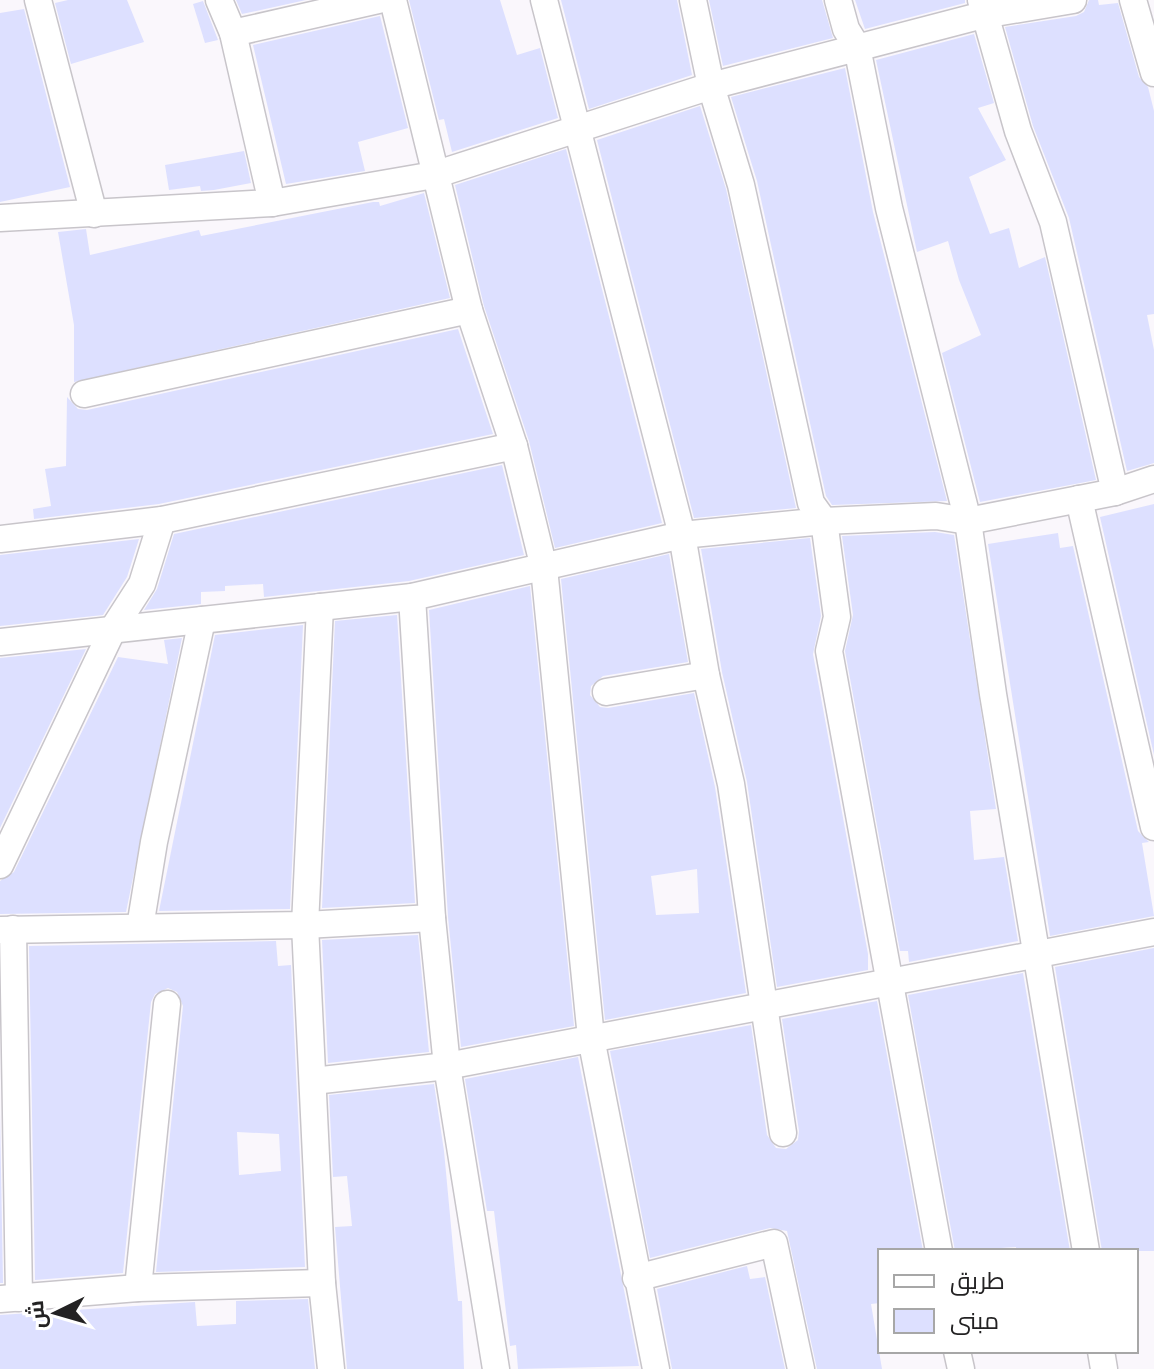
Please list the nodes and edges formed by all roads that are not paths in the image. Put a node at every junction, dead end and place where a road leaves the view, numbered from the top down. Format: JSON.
{"nodes":[{"id":1,"x":38,"y":0,"type":"edge"},
{"id":2,"x":219,"y":0,"type":"edge"},
{"id":3,"x":378,"y":0,"type":"edge"},
{"id":4,"x":393,"y":0,"type":"edge"},
{"id":5,"x":544,"y":0,"type":"edge"},
{"id":6,"x":693,"y":0,"type":"edge"},
{"id":7,"x":838,"y":0,"type":"edge"},
{"id":8,"x":1073,"y":0,"type":"edge"},
{"id":9,"x":1133,"y":0,"type":"edge"},
{"id":10,"x":982,"y":8,"type":"edge"},
{"id":11,"x":233,"y":33,"type":"junction"},
{"id":12,"x":857,"y":47,"type":"junction"},
{"id":13,"x":1154,"y":73,"type":"edge"},
{"id":14,"x":711,"y":86,"type":"junction"},
{"id":15,"x":579,"y":131,"type":"junction"},
{"id":16,"x":434,"y":175,"type":"junction"},
{"id":17,"x":272,"y":203,"type":"junction"},
{"id":18,"x":94,"y":214,"type":"junction"},
{"id":19,"x":0,"y":218,"type":"edge"},
{"id":20,"x":469,"y":310,"type":"junction"},
{"id":21,"x":84,"y":394,"type":"dead end"},
{"id":22,"x":514,"y":446,"type":"junction"},
{"id":23,"x":1154,"y":479,"type":"edge"},
{"id":24,"x":1115,"y":492,"type":"junction"},
{"id":25,"x":1079,"y":499,"type":"junction"},
{"id":26,"x":162,"y":520,"type":"junction"},
{"id":27,"x":824,"y":521,"type":"junction"},
{"id":28,"x":968,"y":521,"type":"junction"},
{"id":29,"x":682,"y":535,"type":"junction"},
{"id":30,"x":0,"y":539,"type":"edge"},
{"id":31,"x":544,"y":568,"type":"junction"},
{"id":32,"x":412,"y":597,"type":"junction"},
{"id":33,"x":320,"y":607,"type":"junction"},
{"id":34,"x":202,"y":620,"type":"junction"},
{"id":35,"x":113,"y":629,"type":"junction"},
{"id":36,"x":0,"y":642,"type":"edge"},
{"id":37,"x":706,"y":675,"type":"junction"},
{"id":38,"x":606,"y":692,"type":"dead end"},
{"id":39,"x":1142,"y":721,"type":"edge"},
{"id":40,"x":1154,"y":827,"type":"edge"},
{"id":41,"x":0,"y":865,"type":"edge"},
{"id":42,"x":432,"y":918,"type":"junction"},
{"id":43,"x":305,"y":925,"type":"junction"},
{"id":44,"x":140,"y":927,"type":"junction"},
{"id":45,"x":7,"y":930,"type":"edge"},
{"id":46,"x":1154,"y":932,"type":"edge"},
{"id":47,"x":1038,"y":955,"type":"junction"},
{"id":48,"x":890,"y":980,"type":"junction"},
{"id":49,"x":167,"y":1004,"type":"dead end"},
{"id":50,"x":766,"y":1004,"type":"junction"},
{"id":51,"x":591,"y":1038,"type":"junction"},
{"id":52,"x":447,"y":1066,"type":"junction"},
{"id":53,"x":313,"y":1081,"type":"junction"},
{"id":54,"x":783,"y":1133,"type":"dead end"},
{"id":55,"x":939,"y":1249,"type":"edge"},
{"id":56,"x":1086,"y":1249,"type":"edge"},
{"id":57,"x":636,"y":1278,"type":"junction"},
{"id":58,"x":322,"y":1283,"type":"junction"},
{"id":59,"x":138,"y":1288,"type":"junction"},
{"id":60,"x":10,"y":1298,"type":"edge"},
{"id":61,"x":331,"y":1369,"type":"edge"},
{"id":62,"x":496,"y":1369,"type":"edge"},
{"id":63,"x":656,"y":1369,"type":"edge"},
{"id":64,"x":801,"y":1369,"type":"edge"}],
"edges":[{"from":1,"to":18,"type":"street"},
{"from":2,"to":11,"type":"street"},
{"from":3,"to":11,"type":"street"},
{"from":4,"to":16,"type":"street"},
{"from":5,"to":15,"type":"street"},
{"from":6,"to":14,"type":"street"},
{"from":7,"to":12,"type":"street"},
{"from":8,"to":10,"type":"street"},
{"from":9,"to":13,"type":"street"},
{"from":10,"to":12,"type":"street"},
{"from":10,"to":24,"type":"street"},
{"from":11,"to":17,"type":"street"},
{"from":12,"to":14,"type":"street"},
{"from":12,"to":28,"type":"street"},
{"from":14,"to":15,"type":"street"},
{"from":14,"to":27,"type":"street"},
{"from":15,"to":16,"type":"street"},
{"from":15,"to":29,"type":"street"},
{"from":16,"to":17,"type":"street"},
{"from":16,"to":20,"type":"street"},
{"from":17,"to":18,"type":"street"},
{"from":18,"to":19,"type":"street"},
{"from":20,"to":21,"type":"street"},
{"from":20,"to":22,"type":"street"},
{"from":22,"to":26,"type":"street"},
{"from":22,"to":31,"type":"street"},
{"from":23,"to":24,"type":"street"},
{"from":24,"to":25,"type":"street"},
{"from":25,"to":28,"type":"street"},
{"from":25,"to":39,"type":"street"},
{"from":26,"to":30,"type":"street"},
{"from":26,"to":35,"type":"street"},
{"from":27,"to":28,"type":"street"},
{"from":27,"to":29,"type":"street"},
{"from":27,"to":48,"type":"street"},
{"from":28,"to":47,"type":"street"},
{"from":29,"to":31,"type":"street"},
{"from":29,"to":37,"type":"street"},
{"from":31,"to":32,"type":"street"},
{"from":31,"to":51,"type":"street"},
{"from":32,"to":33,"type":"street"},
{"from":32,"to":42,"type":"street"},
{"from":33,"to":34,"type":"street"},
{"from":33,"to":43,"type":"street"},
{"from":34,"to":35,"type":"street"},
{"from":34,"to":44,"type":"street"},
{"from":35,"to":36,"type":"street"},
{"from":35,"to":41,"type":"street"},
{"from":37,"to":38,"type":"street"},
{"from":37,"to":50,"type":"street"},
{"from":39,"to":40,"type":"street"},
{"from":42,"to":43,"type":"street"},
{"from":42,"to":52,"type":"street"},
{"from":43,"to":44,"type":"street"},
{"from":43,"to":53,"type":"street"},
{"from":44,"to":45,"type":"street"},
{"from":45,"to":60,"type":"street"},
{"from":46,"to":47,"type":"street"},
{"from":47,"to":48,"type":"street"},
{"from":47,"to":56,"type":"street"},
{"from":48,"to":50,"type":"street"},
{"from":48,"to":55,"type":"street"},
{"from":49,"to":59,"type":"street"},
{"from":50,"to":51,"type":"street"},
{"from":50,"to":54,"type":"street"},
{"from":51,"to":52,"type":"street"},
{"from":51,"to":57,"type":"street"},
{"from":52,"to":53,"type":"street"},
{"from":52,"to":62,"type":"street"},
{"from":53,"to":58,"type":"street"},
{"from":57,"to":63,"type":"street"},
{"from":57,"to":64,"type":"street"},
{"from":58,"to":59,"type":"street"},
{"from":58,"to":61,"type":"street"},
{"from":59,"to":60,"type":"street"}]}
